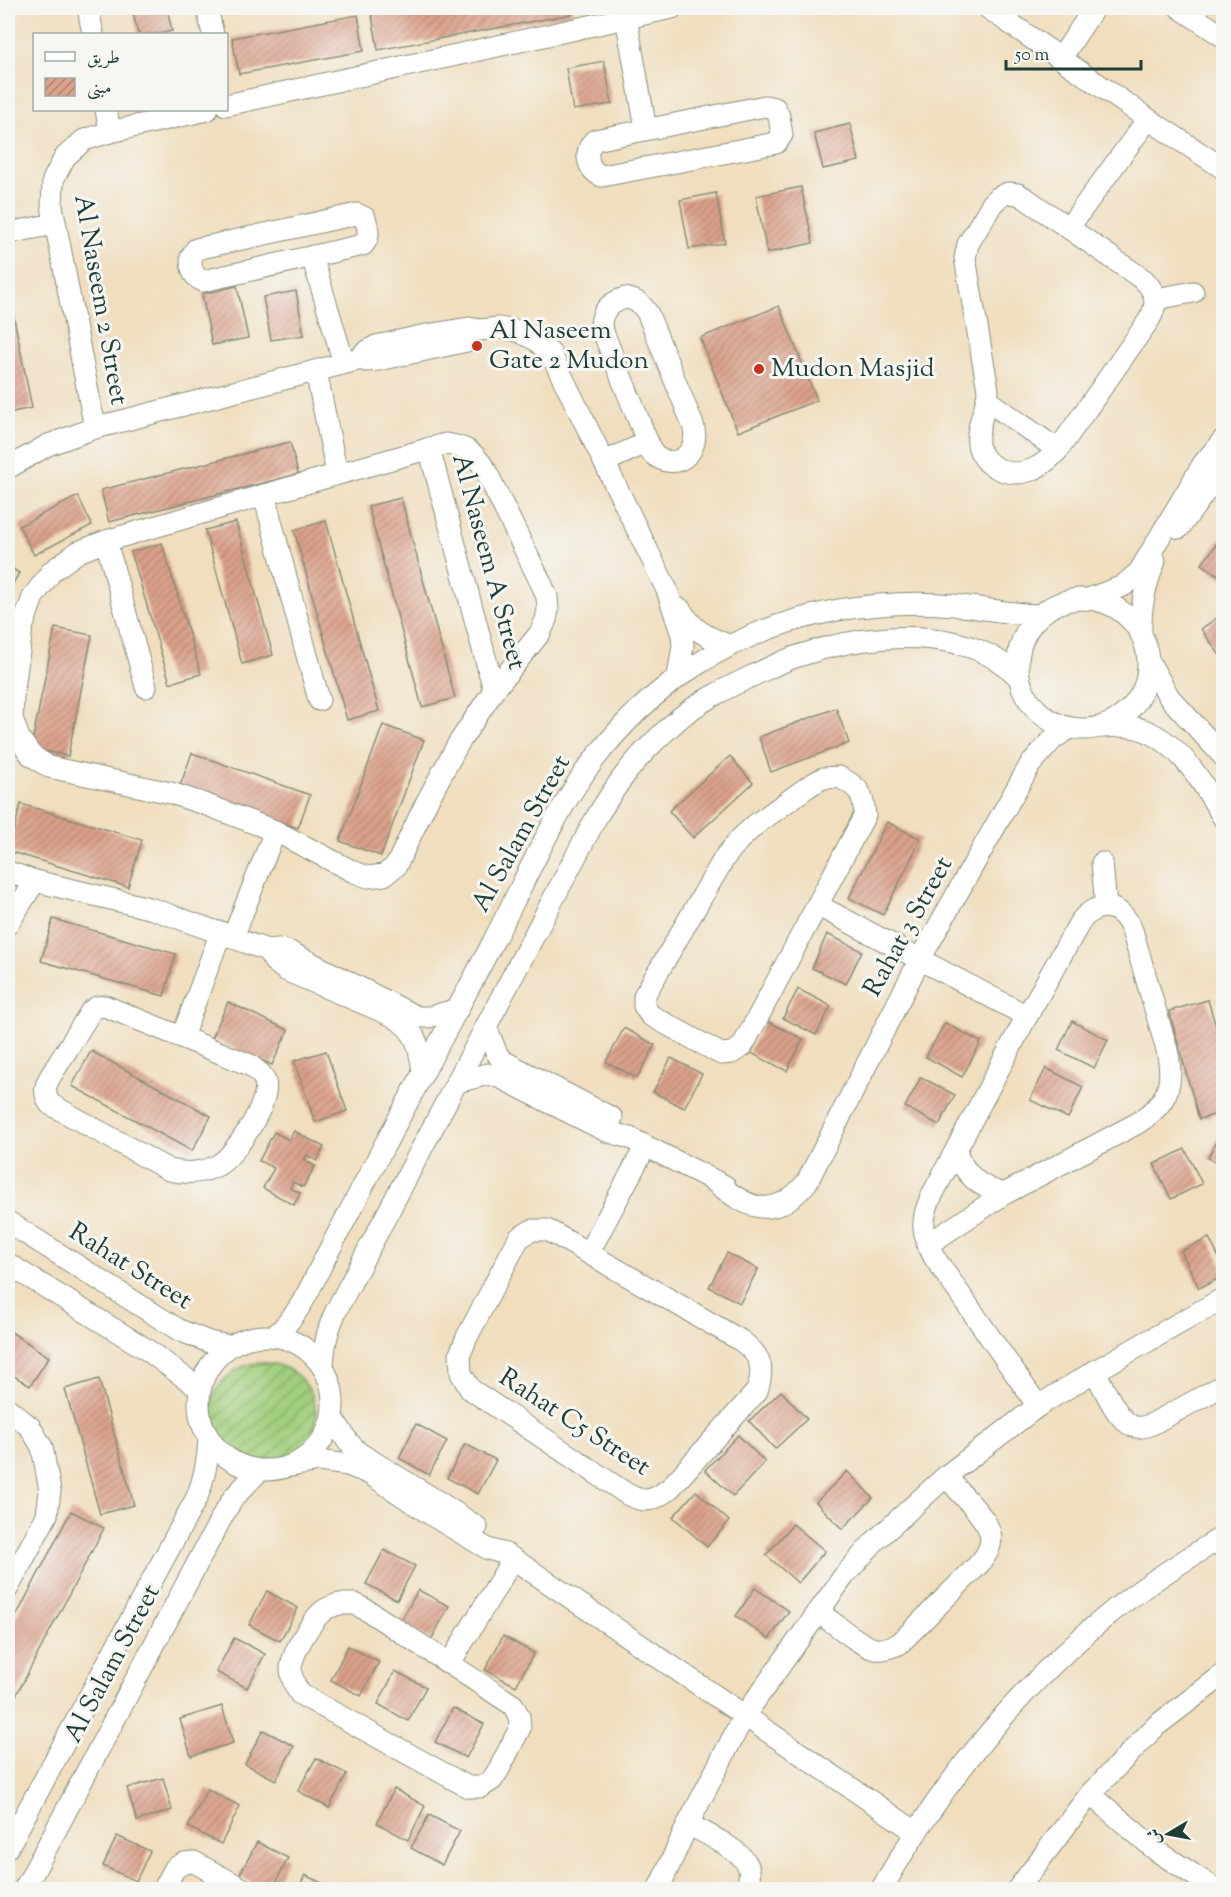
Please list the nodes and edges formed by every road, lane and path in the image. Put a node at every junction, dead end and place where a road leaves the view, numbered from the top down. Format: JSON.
{"nodes":[{"id":1,"x":88,"y":8,"type":"edge"},
{"id":2,"x":207,"y":8,"type":"edge"},
{"id":3,"x":672,"y":8,"type":"edge"},
{"id":4,"x":988,"y":8,"type":"edge"},
{"id":5,"x":1094,"y":8,"type":"edge"},
{"id":6,"x":1180,"y":8,"type":"edge"},
{"id":7,"x":626,"y":17,"type":"junction"},
{"id":8,"x":93,"y":33,"type":"edge"},
{"id":9,"x":213,"y":33,"type":"edge"},
{"id":10,"x":1224,"y":37,"type":"edge"},
{"id":11,"x":1061,"y":58,"type":"junction"},
{"id":12,"x":228,"y":101,"type":"edge"},
{"id":13,"x":106,"y":111,"type":"edge"},
{"id":14,"x":203,"y":111,"type":"edge"},
{"id":15,"x":1148,"y":119,"type":"junction"},
{"id":16,"x":646,"y":129,"type":"junction"},
{"id":17,"x":111,"y":132,"type":"junction"},
{"id":18,"x":1224,"y":169,"type":"edge"},
{"id":19,"x":55,"y":224,"type":"junction"},
{"id":20,"x":1069,"y":227,"type":"junction"},
{"id":21,"x":8,"y":233,"type":"edge"},
{"id":22,"x":312,"y":256,"type":"junction"},
{"id":23,"x":1193,"y":292,"type":"dead end"},
{"id":24,"x":1156,"y":299,"type":"junction"},
{"id":25,"x":453,"y":330,"type":"junction"},
{"id":26,"x":480,"y":330,"type":"junction"},
{"id":27,"x":388,"y":343,"type":"junction"},
{"id":28,"x":412,"y":346,"type":"junction"},
{"id":29,"x":352,"y":361,"type":"junction"},
{"id":30,"x":316,"y":372,"type":"junction"},
{"id":31,"x":988,"y":401,"type":"junction"},
{"id":32,"x":95,"y":428,"type":"junction"},
{"id":33,"x":1224,"y":439,"type":"edge"},
{"id":34,"x":429,"y":448,"type":"junction"},
{"id":35,"x":650,"y":448,"type":"junction"},
{"id":36,"x":1058,"y":450,"type":"junction"},
{"id":37,"x":8,"y":468,"type":"edge"},
{"id":38,"x":607,"y":468,"type":"junction"},
{"id":39,"x":1211,"y":473,"type":"edge"},
{"id":40,"x":337,"y":474,"type":"junction"},
{"id":41,"x":264,"y":495,"type":"junction"},
{"id":42,"x":106,"y":542,"type":"junction"},
{"id":43,"x":667,"y":590,"type":"junction"},
{"id":44,"x":1088,"y":599,"type":"junction"},
{"id":45,"x":1040,"y":615,"type":"junction"},
{"id":46,"x":1141,"y":633,"type":"junction"},
{"id":47,"x":728,"y":645,"type":"junction"},
{"id":48,"x":1148,"y":660,"type":"junction"},
{"id":49,"x":678,"y":676,"type":"junction"},
{"id":50,"x":1019,"y":677,"type":"junction"},
{"id":51,"x":146,"y":687,"type":"dead end"},
{"id":52,"x":494,"y":690,"type":"junction"},
{"id":53,"x":319,"y":700,"type":"dead end"},
{"id":54,"x":1102,"y":727,"type":"junction"},
{"id":55,"x":1070,"y":728,"type":"junction"},
{"id":56,"x":1224,"y":757,"type":"edge"},
{"id":57,"x":1224,"y":819,"type":"edge"},
{"id":58,"x":275,"y":831,"type":"junction"},
{"id":59,"x":1102,"y":863,"type":"dead end"},
{"id":60,"x":8,"y":872,"type":"edge"},
{"id":61,"x":35,"y":881,"type":"junction"},
{"id":62,"x":818,"y":905,"type":"junction"},
{"id":63,"x":1106,"y":907,"type":"junction"},
{"id":64,"x":8,"y":924,"type":"edge"},
{"id":65,"x":227,"y":934,"type":"junction"},
{"id":66,"x":920,"y":959,"type":"junction"},
{"id":67,"x":349,"y":990,"type":"junction"},
{"id":68,"x":458,"y":1009,"type":"junction"},
{"id":69,"x":1027,"y":1016,"type":"junction"},
{"id":70,"x":486,"y":1026,"type":"junction"},
{"id":71,"x":182,"y":1037,"type":"junction"},
{"id":72,"x":423,"y":1071,"type":"junction"},
{"id":73,"x":457,"y":1082,"type":"junction"},
{"id":74,"x":539,"y":1089,"type":"junction"},
{"id":75,"x":637,"y":1142,"type":"junction"},
{"id":76,"x":956,"y":1152,"type":"junction"},
{"id":77,"x":1004,"y":1194,"type":"junction"},
{"id":78,"x":8,"y":1222,"type":"edge"},
{"id":79,"x":927,"y":1245,"type":"junction"},
{"id":80,"x":589,"y":1252,"type":"junction"},
{"id":81,"x":8,"y":1264,"type":"edge"},
{"id":82,"x":1224,"y":1299,"type":"edge"},
{"id":83,"x":275,"y":1336,"type":"junction"},
{"id":84,"x":230,"y":1346,"type":"junction"},
{"id":85,"x":323,"y":1367,"type":"junction"},
{"id":86,"x":1095,"y":1371,"type":"junction"},
{"id":87,"x":1224,"y":1385,"type":"edge"},
{"id":88,"x":200,"y":1389,"type":"junction"},
{"id":89,"x":1038,"y":1406,"type":"junction"},
{"id":90,"x":8,"y":1409,"type":"edge"},
{"id":91,"x":332,"y":1416,"type":"junction"},
{"id":92,"x":209,"y":1439,"type":"junction"},
{"id":93,"x":291,"y":1466,"type":"junction"},
{"id":94,"x":259,"y":1471,"type":"junction"},
{"id":95,"x":946,"y":1476,"type":"junction"},
{"id":96,"x":438,"y":1510,"type":"junction"},
{"id":97,"x":1224,"y":1536,"type":"edge"},
{"id":98,"x":509,"y":1557,"type":"junction"},
{"id":99,"x":8,"y":1588,"type":"edge"},
{"id":100,"x":818,"y":1612,"type":"junction"},
{"id":101,"x":450,"y":1663,"type":"junction"},
{"id":102,"x":1224,"y":1674,"type":"edge"},
{"id":103,"x":744,"y":1716,"type":"junction"},
{"id":104,"x":1090,"y":1794,"type":"junction"},
{"id":105,"x":688,"y":1824,"type":"junction"},
{"id":106,"x":916,"y":1832,"type":"junction"},
{"id":107,"x":8,"y":1847,"type":"edge"},
{"id":108,"x":24,"y":1890,"type":"edge"},
{"id":109,"x":163,"y":1890,"type":"edge"},
{"id":110,"x":245,"y":1890,"type":"edge"},
{"id":111,"x":658,"y":1890,"type":"edge"},
{"id":112,"x":746,"y":1890,"type":"edge"},
{"id":113,"x":881,"y":1890,"type":"edge"},
{"id":114,"x":1017,"y":1890,"type":"edge"},
{"id":115,"x":1217,"y":1890,"type":"edge"}],
"edges":[{"from":1,"to":8,"type":"street"},
{"from":2,"to":9,"type":"street"},
{"from":3,"to":7,"type":"street"},
{"from":4,"to":11,"type":"street"},
{"from":5,"to":11,"type":"street"},
{"from":6,"to":10,"type":"street"},
{"from":7,"to":12,"type":"street"},
{"from":7,"to":16,"type":"street"},
{"from":11,"to":15,"type":"street"},
{"from":13,"to":17,"type":"street"},
{"from":14,"to":17,"type":"street","name":"Al Naseem 2 Street"},
{"from":15,"to":18,"type":"street"},
{"from":15,"to":20,"type":"street"},
{"from":16,"to":16,"type":"street"},
{"from":17,"to":19,"type":"street","name":"Al Naseem 2 Street"},
{"from":19,"to":21,"type":"street"},
{"from":19,"to":32,"type":"street","name":"Al Naseem 2 Street"},
{"from":20,"to":24,"type":"street"},
{"from":20,"to":31,"type":"street"},
{"from":22,"to":22,"type":"street"},
{"from":22,"to":29,"type":"street"},
{"from":23,"to":24,"type":"street"},
{"from":24,"to":36,"type":"street"},
{"from":25,"to":26,"type":"street"},
{"from":25,"to":27,"type":"street"},
{"from":25,"to":28,"type":"street"},
{"from":26,"to":28,"type":"street"},
{"from":26,"to":38,"type":"street"},
{"from":27,"to":28,"type":"street"},
{"from":27,"to":29,"type":"street"},
{"from":28,"to":29,"type":"street"},
{"from":29,"to":30,"type":"street"},
{"from":30,"to":32,"type":"street"},
{"from":30,"to":40,"type":"street"},
{"from":31,"to":36,"type":"street"},
{"from":31,"to":36,"type":"street"},
{"from":32,"to":37,"type":"street"},
{"from":33,"to":39,"type":"street"},
{"from":34,"to":40,"type":"street","name":"Al Naseem A Street"},
{"from":34,"to":52,"type":"street","name":"Al Naseem A Street"},
{"from":34,"to":52,"type":"street","name":"Al Naseem A Street"},
{"from":35,"to":35,"type":"street"},
{"from":35,"to":38,"type":"street"},
{"from":38,"to":43,"type":"street"},
{"from":39,"to":44,"type":"street"},
{"from":39,"to":46,"type":"street"},
{"from":40,"to":41,"type":"street","name":"Al Naseem A Street"},
{"from":41,"to":42,"type":"street","name":"Al Naseem A Street"},
{"from":41,"to":53,"type":"street"},
{"from":42,"to":51,"type":"street"},
{"from":42,"to":58,"type":"street","name":"Al Naseem A Street"},
{"from":43,"to":47,"type":"street"},
{"from":43,"to":49,"type":"street"},
{"from":44,"to":45,"type":"street"},
{"from":44,"to":46,"type":"street"},
{"from":45,"to":47,"type":"street","name":"Al Salam Street"},
{"from":45,"to":50,"type":"street"},
{"from":46,"to":48,"type":"street"},
{"from":47,"to":49,"type":"street","name":"Al Salam Street"},
{"from":48,"to":54,"type":"street"},
{"from":48,"to":56,"type":"street"},
{"from":49,"to":68,"type":"street","name":"Al Salam Street"},
{"from":50,"to":55,"type":"street"},
{"from":50,"to":70,"type":"street"},
{"from":52,"to":58,"type":"street","name":"Al Naseem A Street"},
{"from":54,"to":55,"type":"street"},
{"from":54,"to":57,"type":"street"},
{"from":55,"to":66,"type":"street","name":"Rahat 3 Street"},
{"from":58,"to":65,"type":"street"},
{"from":59,"to":63,"type":"street"},
{"from":60,"to":61,"type":"street"},
{"from":61,"to":64,"type":"street"},
{"from":61,"to":65,"type":"street"},
{"from":62,"to":62,"type":"street"},
{"from":62,"to":66,"type":"street"},
{"from":63,"to":69,"type":"street"},
{"from":63,"to":77,"type":"street"},
{"from":65,"to":67,"type":"street"},
{"from":65,"to":71,"type":"street"},
{"from":66,"to":69,"type":"street"},
{"from":66,"to":75,"type":"street","name":"Rahat 3 Street"},
{"from":67,"to":68,"type":"street"},
{"from":67,"to":72,"type":"street"},
{"from":68,"to":72,"type":"street","name":"Al Salam Street"},
{"from":69,"to":76,"type":"street"},
{"from":70,"to":73,"type":"street"},
{"from":70,"to":74,"type":"street","name":"Rahat 3 Street"},
{"from":71,"to":71,"type":"street"},
{"from":72,"to":83,"type":"street","name":"Al Salam Street"},
{"from":73,"to":74,"type":"street","name":"Rahat 3 Street"},
{"from":73,"to":85,"type":"street"},
{"from":74,"to":75,"type":"street","name":"Rahat 3 Street"},
{"from":75,"to":80,"type":"street"},
{"from":76,"to":77,"type":"street"},
{"from":76,"to":79,"type":"street"},
{"from":77,"to":79,"type":"street"},
{"from":78,"to":84,"type":"street","name":"Rahat Street"},
{"from":79,"to":89,"type":"street"},
{"from":80,"to":80,"type":"street","name":"Rahat C5 Street"},
{"from":81,"to":88,"type":"street"},
{"from":82,"to":86,"type":"street"},
{"from":83,"to":84,"type":"street"},
{"from":83,"to":85,"type":"street"},
{"from":84,"to":88,"type":"street"},
{"from":85,"to":91,"type":"street"},
{"from":86,"to":87,"type":"street"},
{"from":86,"to":89,"type":"street"},
{"from":88,"to":92,"type":"street"},
{"from":89,"to":95,"type":"street"},
{"from":90,"to":99,"type":"street"},
{"from":91,"to":93,"type":"street"},
{"from":91,"to":96,"type":"street"},
{"from":92,"to":94,"type":"street"},
{"from":92,"to":107,"type":"street","name":"Al Salam Street"},
{"from":93,"to":94,"type":"street"},
{"from":93,"to":96,"type":"street"},
{"from":94,"to":108,"type":"street","name":"Al Salam Street"},
{"from":95,"to":100,"type":"street"},
{"from":95,"to":100,"type":"street"},
{"from":96,"to":98,"type":"street"},
{"from":97,"to":106,"type":"street"},
{"from":98,"to":101,"type":"street"},
{"from":98,"to":103,"type":"street"},
{"from":100,"to":103,"type":"street"},
{"from":101,"to":101,"type":"street"},
{"from":102,"to":104,"type":"street"},
{"from":103,"to":105,"type":"street"},
{"from":103,"to":106,"type":"street"},
{"from":104,"to":114,"type":"street"},
{"from":104,"to":115,"type":"street"},
{"from":105,"to":111,"type":"street"},
{"from":105,"to":112,"type":"street"},
{"from":106,"to":113,"type":"street"},
{"from":109,"to":110,"type":"street"}]}
